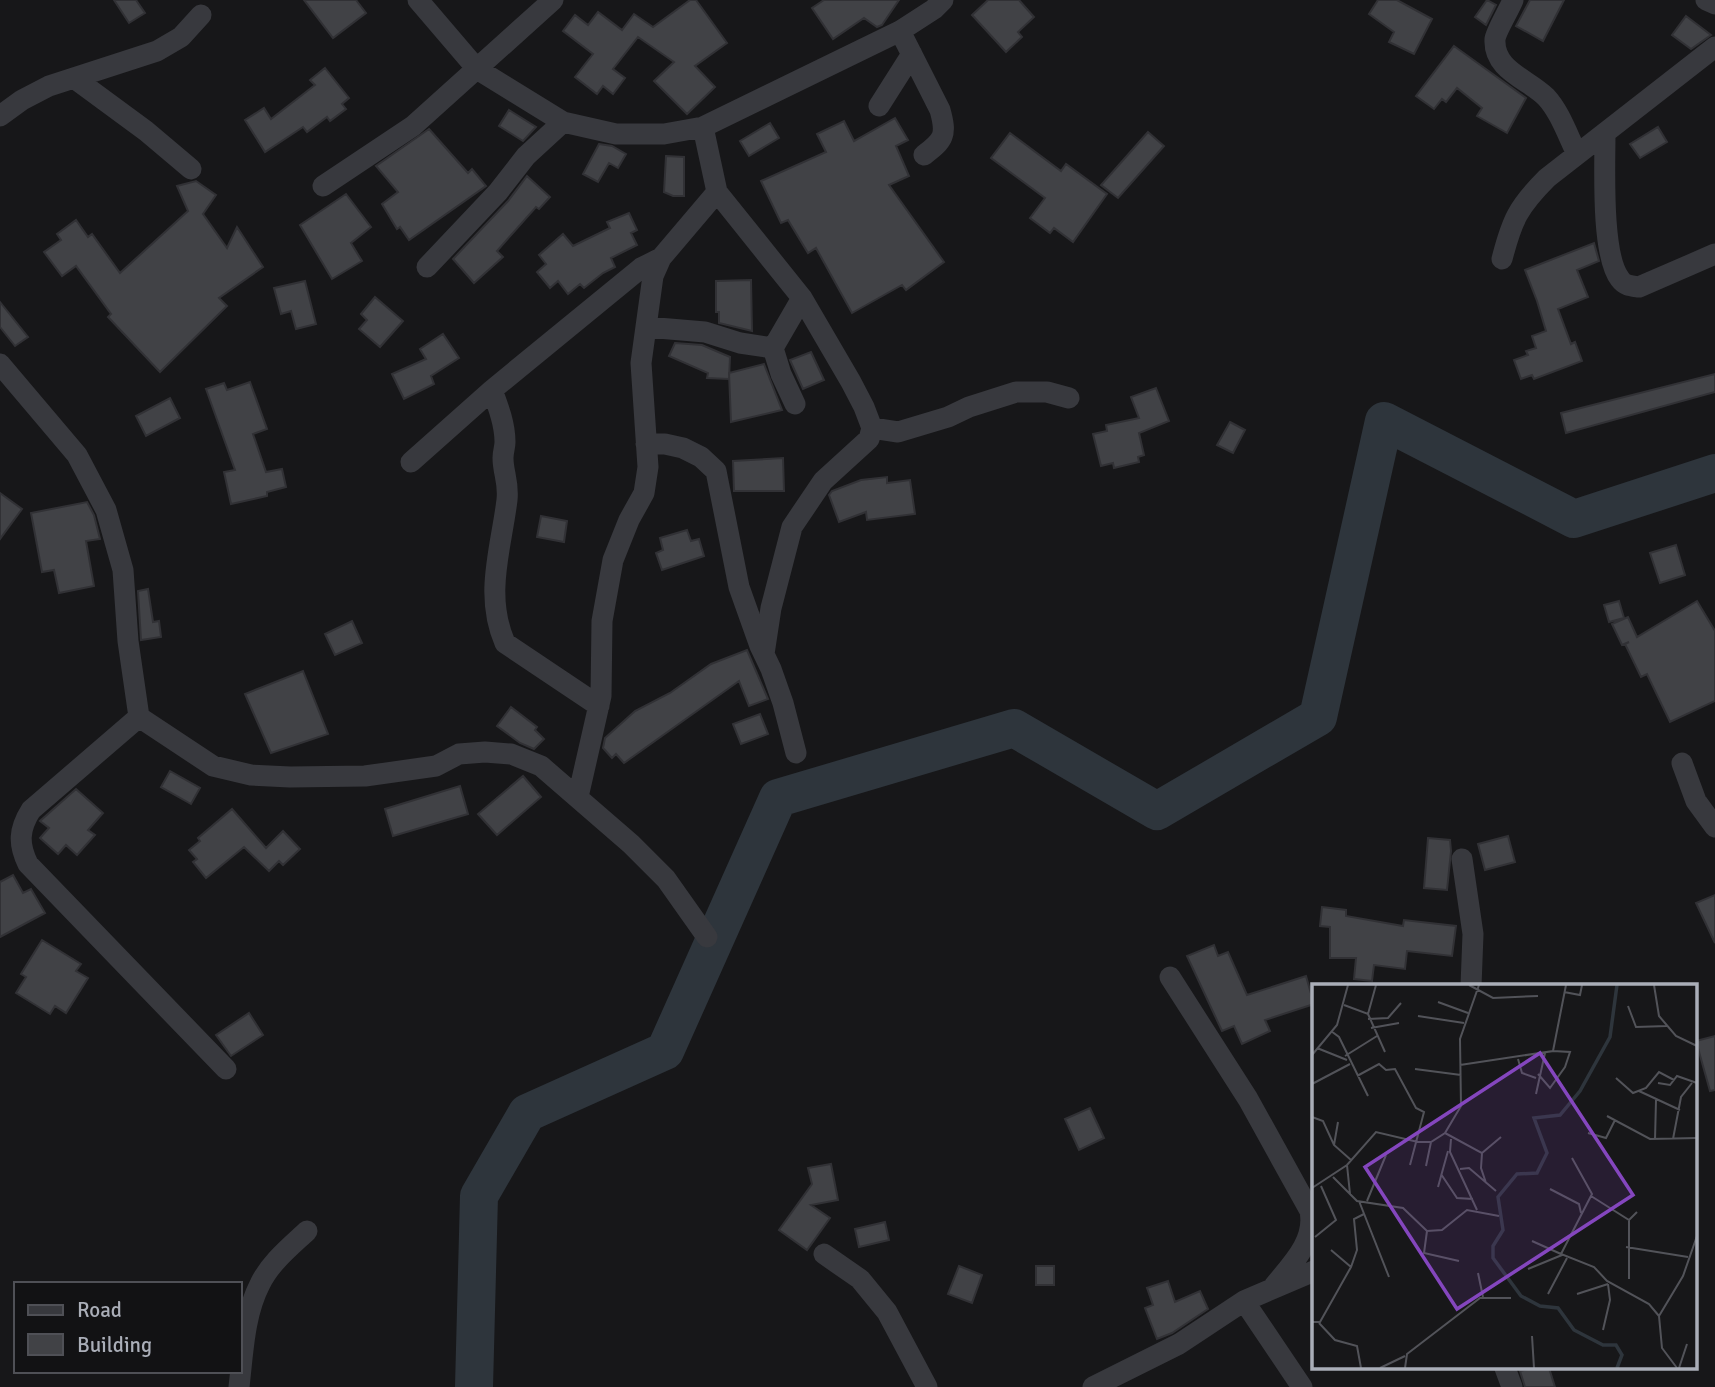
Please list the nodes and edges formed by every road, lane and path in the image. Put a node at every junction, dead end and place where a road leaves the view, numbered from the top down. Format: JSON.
{"nodes":[{"id":1,"x":418,"y":0,"type":"edge"},
{"id":2,"x":553,"y":0,"type":"edge"},
{"id":3,"x":943,"y":0,"type":"edge"},
{"id":4,"x":1513,"y":0,"type":"edge"},
{"id":5,"x":1706,"y":0,"type":"edge"},
{"id":6,"x":1715,"y":4,"type":"edge"},
{"id":7,"x":201,"y":15,"type":"dead end"},
{"id":8,"x":900,"y":31,"type":"junction"},
{"id":9,"x":1715,"y":47,"type":"edge"},
{"id":10,"x":912,"y":54,"type":"junction"},
{"id":11,"x":477,"y":69,"type":"junction"},
{"id":12,"x":74,"y":78,"type":"junction"},
{"id":13,"x":879,"y":106,"type":"dead end"},
{"id":14,"x":0,"y":116,"type":"edge"},
{"id":15,"x":563,"y":122,"type":"junction"},
{"id":16,"x":704,"y":127,"type":"junction"},
{"id":17,"x":1605,"y":134,"type":"junction"},
{"id":18,"x":1577,"y":154,"type":"junction"},
{"id":19,"x":924,"y":155,"type":"dead end"},
{"id":20,"x":191,"y":169,"type":"dead end"},
{"id":21,"x":323,"y":186,"type":"dead end"},
{"id":22,"x":717,"y":192,"type":"junction"},
{"id":23,"x":1715,"y":254,"type":"edge"},
{"id":24,"x":661,"y":258,"type":"junction"},
{"id":25,"x":1503,"y":259,"type":"dead end"},
{"id":26,"x":427,"y":267,"type":"dead end"},
{"id":27,"x":802,"y":298,"type":"junction"},
{"id":28,"x":646,"y":327,"type":"junction"},
{"id":29,"x":773,"y":348,"type":"junction"},
{"id":30,"x":0,"y":364,"type":"edge"},
{"id":31,"x":492,"y":390,"type":"junction"},
{"id":32,"x":1069,"y":398,"type":"dead end"},
{"id":33,"x":795,"y":404,"type":"dead end"},
{"id":34,"x":872,"y":428,"type":"junction"},
{"id":35,"x":646,"y":444,"type":"junction"},
{"id":36,"x":411,"y":462,"type":"dead end"},
{"id":37,"x":764,"y":654,"type":"junction"},
{"id":38,"x":599,"y":706,"type":"junction"},
{"id":39,"x":139,"y":717,"type":"junction"},
{"id":40,"x":796,"y":753,"type":"dead end"},
{"id":41,"x":1682,"y":763,"type":"dead end"},
{"id":42,"x":578,"y":797,"type":"junction"},
{"id":43,"x":1715,"y":827,"type":"edge"},
{"id":44,"x":1462,"y":859,"type":"dead end"},
{"id":45,"x":707,"y":937,"type":"dead end"},
{"id":46,"x":1170,"y":977,"type":"dead end"},
{"id":47,"x":1471,"y":984,"type":"edge"},
{"id":48,"x":226,"y":1069,"type":"dead end"},
{"id":49,"x":1312,"y":1220,"type":"edge"},
{"id":50,"x":1312,"y":1227,"type":"edge"},
{"id":51,"x":307,"y":1231,"type":"dead end"},
{"id":52,"x":824,"y":1254,"type":"dead end"},
{"id":53,"x":1312,"y":1272,"type":"edge"},
{"id":54,"x":1274,"y":1286,"type":"junction"},
{"id":55,"x":1244,"y":1301,"type":"junction"},
{"id":56,"x":242,"y":1360,"type":"edge"},
{"id":57,"x":1506,"y":1370,"type":"edge"},
{"id":58,"x":927,"y":1387,"type":"edge"},
{"id":59,"x":1093,"y":1387,"type":"edge"},
{"id":60,"x":1302,"y":1387,"type":"edge"},
{"id":61,"x":1512,"y":1387,"type":"edge"}],
"edges":[{"from":1,"to":11,"type":"street"},
{"from":2,"to":11,"type":"street"},
{"from":3,"to":8,"type":"street"},
{"from":4,"to":18,"type":"street"},
{"from":5,"to":6,"type":"street"},
{"from":7,"to":12,"type":"street"},
{"from":8,"to":10,"type":"street"},
{"from":8,"to":16,"type":"street"},
{"from":9,"to":17,"type":"street"},
{"from":10,"to":13,"type":"street"},
{"from":10,"to":19,"type":"street"},
{"from":11,"to":15,"type":"street"},
{"from":11,"to":21,"type":"street"},
{"from":12,"to":14,"type":"street"},
{"from":12,"to":20,"type":"street"},
{"from":15,"to":16,"type":"street"},
{"from":15,"to":26,"type":"street"},
{"from":16,"to":22,"type":"street"},
{"from":17,"to":18,"type":"street"},
{"from":17,"to":23,"type":"street"},
{"from":18,"to":25,"type":"street"},
{"from":22,"to":24,"type":"street"},
{"from":22,"to":27,"type":"street"},
{"from":24,"to":28,"type":"street"},
{"from":24,"to":31,"type":"street"},
{"from":27,"to":29,"type":"street"},
{"from":27,"to":34,"type":"street"},
{"from":28,"to":29,"type":"street"},
{"from":28,"to":35,"type":"street"},
{"from":29,"to":33,"type":"street"},
{"from":30,"to":39,"type":"street"},
{"from":31,"to":36,"type":"street"},
{"from":31,"to":38,"type":"street"},
{"from":32,"to":34,"type":"street"},
{"from":34,"to":37,"type":"street"},
{"from":35,"to":37,"type":"street"},
{"from":35,"to":38,"type":"street"},
{"from":37,"to":40,"type":"street"},
{"from":38,"to":42,"type":"street"},
{"from":39,"to":42,"type":"street"},
{"from":39,"to":48,"type":"street"},
{"from":41,"to":43,"type":"street"},
{"from":42,"to":45,"type":"street"},
{"from":44,"to":47,"type":"street"},
{"from":46,"to":49,"type":"street"},
{"from":50,"to":54,"type":"street"},
{"from":51,"to":56,"type":"street"},
{"from":52,"to":58,"type":"street"},
{"from":53,"to":54,"type":"street"},
{"from":54,"to":55,"type":"street"},
{"from":55,"to":59,"type":"street"},
{"from":55,"to":60,"type":"street"},
{"from":57,"to":61,"type":"street"}]}
